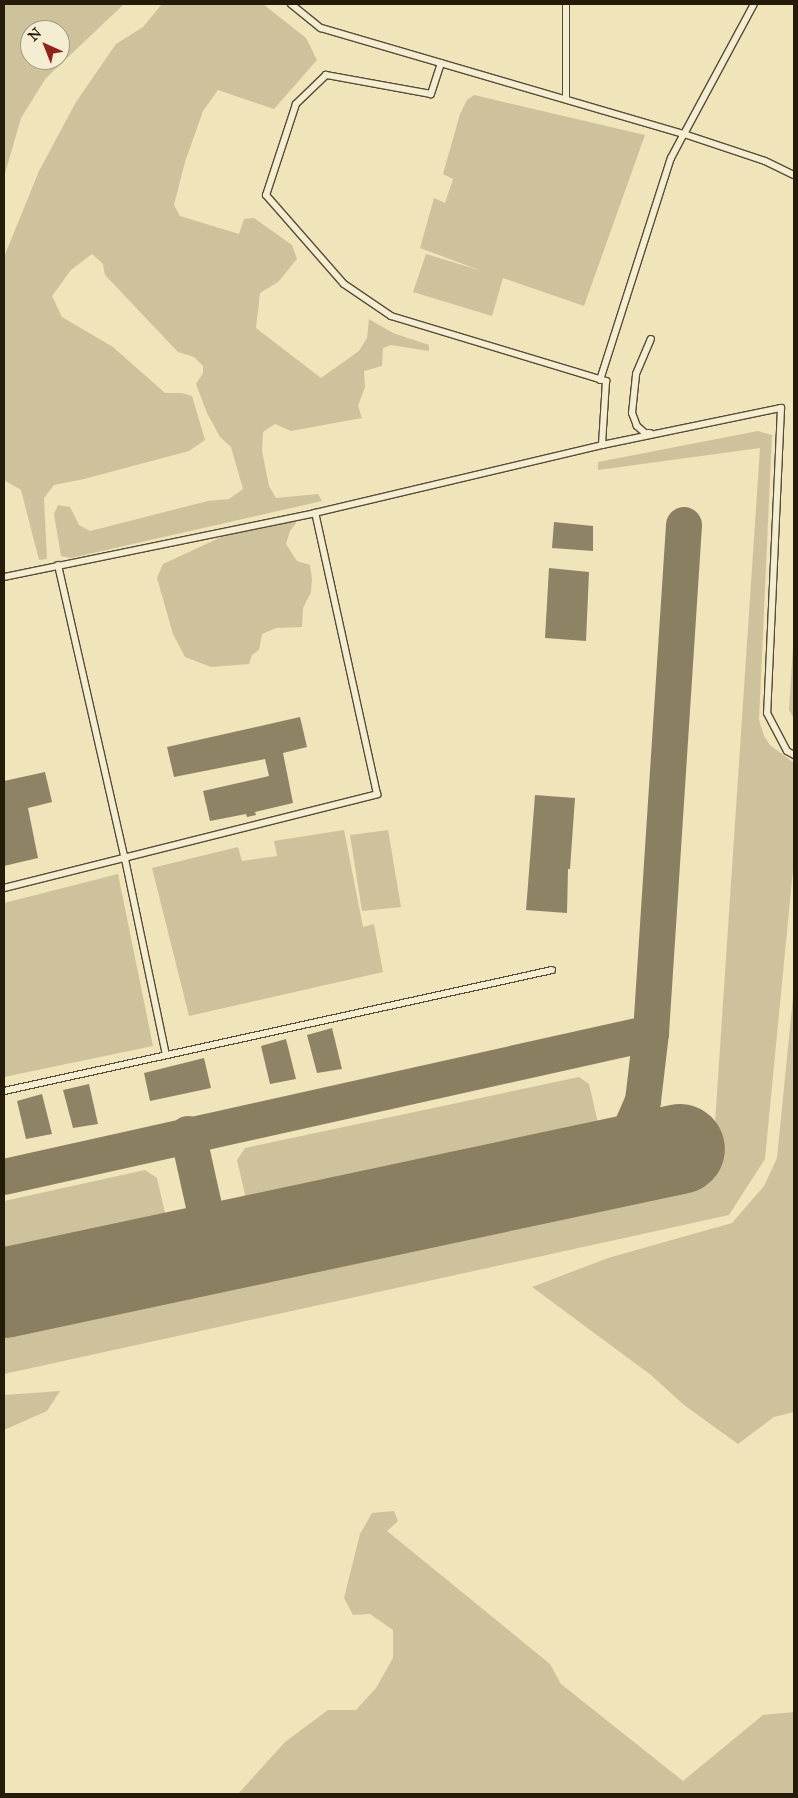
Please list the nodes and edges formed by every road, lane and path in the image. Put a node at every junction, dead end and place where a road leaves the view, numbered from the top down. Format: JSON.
{"nodes":[{"id":1,"x":291,"y":4,"type":"edge"},
{"id":2,"x":566,"y":4,"type":"edge"},
{"id":3,"x":754,"y":4,"type":"edge"},
{"id":4,"x":441,"y":63,"type":"junction"},
{"id":5,"x":566,"y":99,"type":"junction"},
{"id":6,"x":684,"y":134,"type":"junction"},
{"id":7,"x":794,"y":175,"type":"edge"},
{"id":8,"x":651,"y":339,"type":"dead end"},
{"id":9,"x":600,"y":380,"type":"junction"},
{"id":10,"x":656,"y":434,"type":"junction"},
{"id":11,"x":602,"y":445,"type":"junction"},
{"id":12,"x":315,"y":512,"type":"junction"},
{"id":13,"x":58,"y":565,"type":"junction"},
{"id":14,"x":4,"y":577,"type":"edge"},
{"id":15,"x":794,"y":755,"type":"edge"},
{"id":16,"x":125,"y":859,"type":"junction"},
{"id":17,"x":4,"y":888,"type":"edge"},
{"id":18,"x":552,"y":970,"type":"dead end"},
{"id":19,"x":166,"y":1056,"type":"junction"},
{"id":20,"x":4,"y":1091,"type":"edge"}],
"edges":[{"from":1,"to":4,"type":"lane"},
{"from":2,"to":5,"type":"lane"},
{"from":3,"to":6,"type":"lane"},
{"from":4,"to":5,"type":"lane"},
{"from":4,"to":9,"type":"lane"},
{"from":5,"to":6,"type":"lane"},
{"from":6,"to":7,"type":"lane"},
{"from":6,"to":9,"type":"lane"},
{"from":8,"to":10,"type":"lane"},
{"from":9,"to":11,"type":"lane"},
{"from":10,"to":11,"type":"lane"},
{"from":10,"to":15,"type":"lane"},
{"from":11,"to":12,"type":"lane"},
{"from":12,"to":13,"type":"lane"},
{"from":12,"to":16,"type":"lane"},
{"from":13,"to":14,"type":"lane"},
{"from":13,"to":16,"type":"lane"},
{"from":16,"to":17,"type":"lane"},
{"from":16,"to":19,"type":"lane"},
{"from":18,"to":19,"type":"lane"},
{"from":19,"to":20,"type":"lane"}]}
